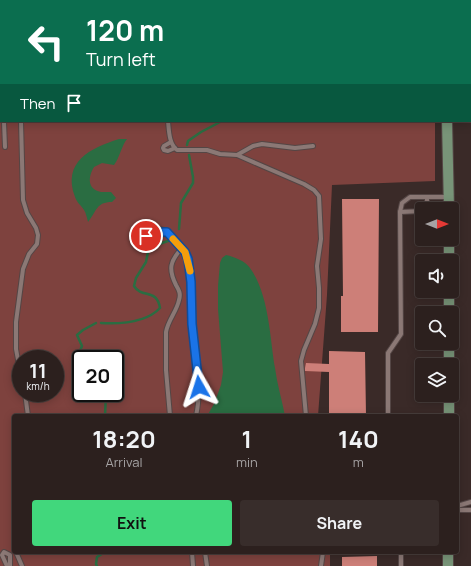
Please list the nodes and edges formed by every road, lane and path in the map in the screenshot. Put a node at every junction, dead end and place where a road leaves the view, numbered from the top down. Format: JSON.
{"nodes":[{"id":1,"x":2,"y":122,"type":"edge"},
{"id":2,"x":21,"y":122,"type":"edge"},
{"id":3,"x":168,"y":122,"type":"edge"},
{"id":4,"x":447,"y":122,"type":"edge"},
{"id":5,"x":172,"y":142,"type":"junction"},
{"id":6,"x":313,"y":146,"type":"dead end"},
{"id":7,"x":5,"y":147,"type":"dead end"},
{"id":8,"x":175,"y":148,"type":"junction"},
{"id":9,"x":237,"y":155,"type":"junction"},
{"id":10,"x":427,"y":197,"type":"junction"},
{"id":11,"x":449,"y":197,"type":"junction"},
{"id":12,"x":427,"y":202,"type":"edge"},
{"id":13,"x":449,"y":202,"type":"edge"},
{"id":14,"x":415,"y":211,"type":"edge"},
{"id":15,"x":400,"y":212,"type":"junction"},
{"id":16,"x":167,"y":232,"type":"dead end"},
{"id":17,"x":182,"y":248,"type":"junction"},
{"id":18,"x":16,"y":350,"type":"edge"},
{"id":19,"x":26,"y":402,"type":"edge"},
{"id":20,"x":449,"y":402,"type":"edge"},
{"id":21,"x":28,"y":414,"type":"edge"},
{"id":22,"x":170,"y":414,"type":"edge"},
{"id":23,"x":196,"y":414,"type":"edge"},
{"id":24,"x":306,"y":414,"type":"edge"},
{"id":25,"x":388,"y":414,"type":"edge"},
{"id":26,"x":449,"y":414,"type":"edge"},
{"id":27,"x":471,"y":502,"type":"edge"},
{"id":28,"x":459,"y":505,"type":"edge"},
{"id":29,"x":459,"y":510,"type":"edge"},
{"id":30,"x":471,"y":510,"type":"edge"},
{"id":31,"x":17,"y":554,"type":"edge"},
{"id":32,"x":192,"y":554,"type":"edge"},
{"id":33,"x":205,"y":554,"type":"edge"},
{"id":34,"x":323,"y":554,"type":"edge"},
{"id":35,"x":401,"y":554,"type":"edge"},
{"id":36,"x":448,"y":554,"type":"edge"},
{"id":37,"x":22,"y":566,"type":"edge"},
{"id":38,"x":193,"y":566,"type":"edge"},
{"id":39,"x":206,"y":566,"type":"edge"},
{"id":40,"x":321,"y":566,"type":"edge"},
{"id":41,"x":401,"y":566,"type":"edge"},
{"id":42,"x":448,"y":566,"type":"edge"}],
"edges":[{"from":1,"to":7,"type":"lane"},
{"from":2,"to":18,"type":"lane"},
{"from":3,"to":5,"type":"lane"},
{"from":4,"to":11,"type":"street"},
{"from":5,"to":8,"type":"lane"},
{"from":5,"to":8,"type":"lane"},
{"from":6,"to":9,"type":"lane"},
{"from":8,"to":9,"type":"lane"},
{"from":9,"to":24,"type":"lane"},
{"from":10,"to":11,"type":"lane"},
{"from":10,"to":12,"type":"lane"},
{"from":10,"to":15,"type":"lane"},
{"from":11,"to":13,"type":"street"},
{"from":14,"to":15,"type":"lane"},
{"from":15,"to":25,"type":"lane"},
{"from":16,"to":17,"type":"lane"},
{"from":17,"to":22,"type":"lane"},
{"from":17,"to":23,"type":"lane"},
{"from":19,"to":21,"type":"lane"},
{"from":20,"to":26,"type":"street"},
{"from":27,"to":28,"type":"lane"},
{"from":29,"to":30,"type":"lane"},
{"from":31,"to":37,"type":"lane"},
{"from":32,"to":38,"type":"lane"},
{"from":33,"to":39,"type":"lane"},
{"from":34,"to":40,"type":"lane"},
{"from":35,"to":41,"type":"lane"},
{"from":36,"to":42,"type":"street"}]}
